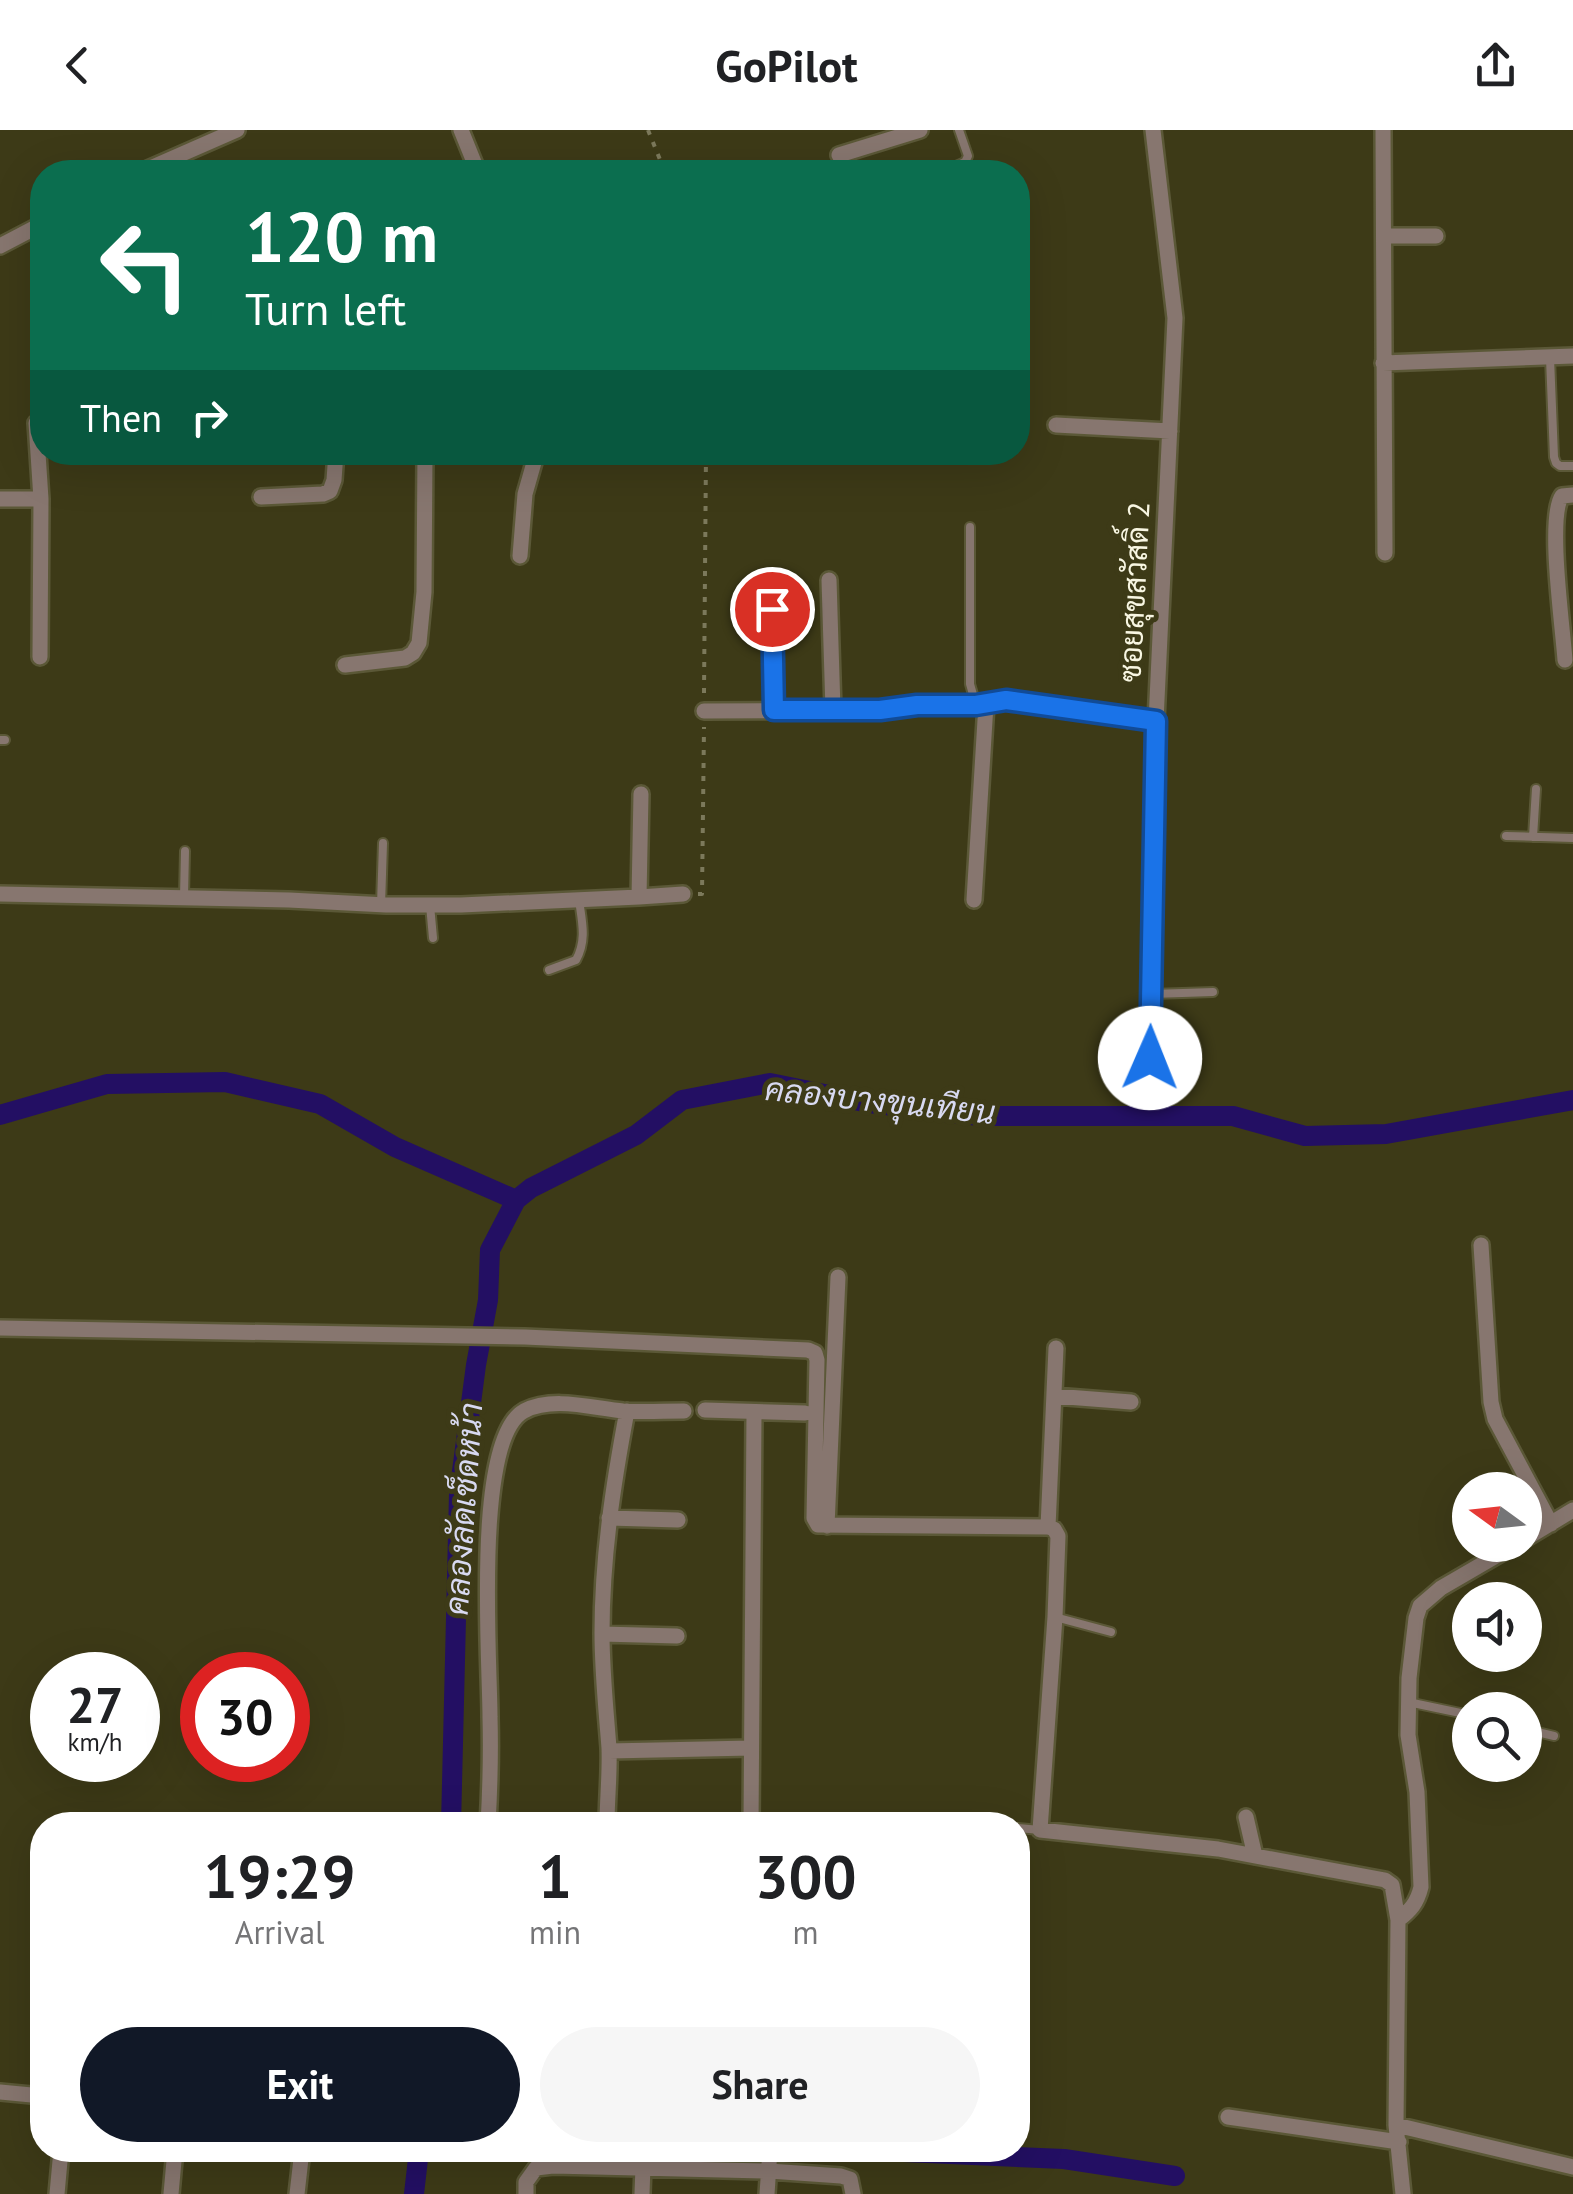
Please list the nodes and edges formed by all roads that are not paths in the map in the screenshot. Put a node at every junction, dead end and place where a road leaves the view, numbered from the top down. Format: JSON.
{"nodes":[{"id":1,"x":237,"y":130,"type":"edge"},
{"id":2,"x":462,"y":130,"type":"edge"},
{"id":3,"x":918,"y":130,"type":"edge"},
{"id":4,"x":959,"y":130,"type":"edge"},
{"id":5,"x":1153,"y":130,"type":"edge"},
{"id":6,"x":1383,"y":130,"type":"edge"},
{"id":7,"x":839,"y":154,"type":"dead end"},
{"id":8,"x":180,"y":160,"type":"edge"},
{"id":9,"x":473,"y":160,"type":"edge"},
{"id":10,"x":966,"y":160,"type":"edge"},
{"id":11,"x":30,"y":230,"type":"edge"},
{"id":12,"x":1384,"y":236,"type":"junction"},
{"id":13,"x":1436,"y":236,"type":"dead end"},
{"id":14,"x":0,"y":246,"type":"edge"},
{"id":15,"x":1573,"y":356,"type":"edge"},
{"id":16,"x":1550,"y":358,"type":"junction"},
{"id":17,"x":1382,"y":363,"type":"junction"},
{"id":18,"x":1056,"y":425,"type":"dead end"},
{"id":19,"x":1170,"y":431,"type":"junction"},
{"id":20,"x":39,"y":465,"type":"edge"},
{"id":21,"x":335,"y":465,"type":"edge"},
{"id":22,"x":425,"y":465,"type":"edge"},
{"id":23,"x":533,"y":465,"type":"edge"},
{"id":24,"x":1573,"y":466,"type":"edge"},
{"id":25,"x":1573,"y":494,"type":"edge"},
{"id":26,"x":261,"y":497,"type":"dead end"},
{"id":27,"x":0,"y":499,"type":"edge"},
{"id":28,"x":41,"y":499,"type":"junction"},
{"id":29,"x":970,"y":526,"type":"dead end"},
{"id":30,"x":1385,"y":552,"type":"dead end"},
{"id":31,"x":520,"y":556,"type":"dead end"},
{"id":32,"x":772,"y":575,"type":"dead end"},
{"id":33,"x":829,"y":580,"type":"dead end"},
{"id":34,"x":40,"y":657,"type":"dead end"},
{"id":35,"x":1566,"y":660,"type":"dead end"},
{"id":36,"x":345,"y":665,"type":"dead end"},
{"id":37,"x":981,"y":704,"type":"junction"},
{"id":38,"x":774,"y":710,"type":"junction"},
{"id":39,"x":833,"y":710,"type":"junction"},
{"id":40,"x":704,"y":711,"type":"road end"},
{"id":41,"x":1156,"y":721,"type":"junction"},
{"id":42,"x":1536,"y":789,"type":"dead end"},
{"id":43,"x":641,"y":794,"type":"dead end"},
{"id":44,"x":1506,"y":836,"type":"dead end"},
{"id":45,"x":1533,"y":837,"type":"junction"},
{"id":46,"x":1573,"y":838,"type":"edge"},
{"id":47,"x":384,"y":843,"type":"dead end"},
{"id":48,"x":184,"y":851,"type":"dead end"},
{"id":49,"x":0,"y":894,"type":"edge"},
{"id":50,"x":683,"y":894,"type":"road end"},
{"id":51,"x":184,"y":897,"type":"junction"},
{"id":52,"x":639,"y":897,"type":"junction"},
{"id":53,"x":579,"y":899,"type":"junction"},
{"id":54,"x":974,"y":900,"type":"dead end"},
{"id":55,"x":381,"y":905,"type":"junction"},
{"id":56,"x":430,"y":905,"type":"junction"},
{"id":57,"x":433,"y":938,"type":"dead end"},
{"id":58,"x":550,"y":970,"type":"dead end"},
{"id":59,"x":1213,"y":992,"type":"dead end"},
{"id":60,"x":1151,"y":994,"type":"junction"},
{"id":61,"x":1150,"y":1058,"type":"dead end"},
{"id":62,"x":1481,"y":1245,"type":"dead end"},
{"id":63,"x":838,"y":1277,"type":"dead end"},
{"id":64,"x":0,"y":1328,"type":"edge"},
{"id":65,"x":1056,"y":1348,"type":"dead end"},
{"id":66,"x":1054,"y":1396,"type":"junction"},
{"id":67,"x":1131,"y":1402,"type":"dead end"},
{"id":68,"x":705,"y":1410,"type":"dead end"},
{"id":69,"x":627,"y":1411,"type":"junction"},
{"id":70,"x":684,"y":1412,"type":"dead end"},
{"id":71,"x":754,"y":1412,"type":"junction"},
{"id":72,"x":805,"y":1413,"type":"dead end"},
{"id":73,"x":1573,"y":1510,"type":"edge"},
{"id":74,"x":609,"y":1518,"type":"junction"},
{"id":75,"x":678,"y":1520,"type":"dead end"},
{"id":76,"x":1551,"y":1524,"type":"junction"},
{"id":77,"x":827,"y":1526,"type":"junction"},
{"id":78,"x":1048,"y":1527,"type":"junction"},
{"id":79,"x":1542,"y":1529,"type":"edge"},
{"id":80,"x":1486,"y":1562,"type":"edge"},
{"id":81,"x":1055,"y":1617,"type":"junction"},
{"id":82,"x":1110,"y":1632,"type":"dead end"},
{"id":83,"x":602,"y":1634,"type":"junction"},
{"id":84,"x":678,"y":1636,"type":"dead end"},
{"id":85,"x":1408,"y":1702,"type":"junction"},
{"id":86,"x":1452,"y":1711,"type":"edge"},
{"id":87,"x":1542,"y":1733,"type":"edge"},
{"id":88,"x":1554,"y":1736,"type":"dead end"},
{"id":89,"x":752,"y":1748,"type":"junction"},
{"id":90,"x":609,"y":1750,"type":"junction"},
{"id":91,"x":488,"y":1812,"type":"edge"},
{"id":92,"x":607,"y":1812,"type":"edge"},
{"id":93,"x":751,"y":1812,"type":"edge"},
{"id":94,"x":1246,"y":1816,"type":"dead end"},
{"id":95,"x":1030,"y":1829,"type":"edge"},
{"id":96,"x":1040,"y":1830,"type":"junction"},
{"id":97,"x":1255,"y":1856,"type":"junction"},
{"id":98,"x":1398,"y":1920,"type":"junction"},
{"id":99,"x":0,"y":2092,"type":"edge"},
{"id":100,"x":30,"y":2095,"type":"edge"},
{"id":101,"x":1228,"y":2117,"type":"dead end"},
{"id":102,"x":1396,"y":2125,"type":"junction"},
{"id":103,"x":1399,"y":2142,"type":"junction"},
{"id":104,"x":60,"y":2162,"type":"edge"},
{"id":105,"x":174,"y":2162,"type":"edge"},
{"id":106,"x":301,"y":2162,"type":"edge"},
{"id":107,"x":716,"y":2162,"type":"edge"},
{"id":108,"x":770,"y":2162,"type":"edge"},
{"id":109,"x":783,"y":2162,"type":"edge"},
{"id":110,"x":643,"y":2166,"type":"junction"},
{"id":111,"x":1573,"y":2167,"type":"edge"},
{"id":112,"x":57,"y":2194,"type":"edge"},
{"id":113,"x":171,"y":2194,"type":"edge"},
{"id":114,"x":297,"y":2194,"type":"edge"},
{"id":115,"x":526,"y":2194,"type":"edge"},
{"id":116,"x":642,"y":2194,"type":"edge"},
{"id":117,"x":767,"y":2194,"type":"edge"},
{"id":118,"x":854,"y":2194,"type":"edge"},
{"id":119,"x":1403,"y":2194,"type":"edge"}],
"edges":[{"from":1,"to":8,"type":"street"},
{"from":2,"to":9,"type":"street"},
{"from":3,"to":7,"type":"street"},
{"from":4,"to":10,"type":"lane"},
{"from":5,"to":19,"type":"street","name":"ซอยสุขสวัสดิ์ 2"},
{"from":6,"to":12,"type":"street"},
{"from":11,"to":14,"type":"street"},
{"from":12,"to":13,"type":"street"},
{"from":12,"to":17,"type":"street"},
{"from":15,"to":16,"type":"street"},
{"from":16,"to":17,"type":"street"},
{"from":16,"to":24,"type":"lane"},
{"from":17,"to":30,"type":"street"},
{"from":18,"to":19,"type":"street"},
{"from":19,"to":41,"type":"street","name":"ซอยสุขสวัสดิ์ 2"},
{"from":20,"to":28,"type":"street"},
{"from":21,"to":26,"type":"street"},
{"from":22,"to":36,"type":"street"},
{"from":23,"to":31,"type":"street"},
{"from":25,"to":35,"type":"street"},
{"from":27,"to":28,"type":"street"},
{"from":28,"to":34,"type":"street"},
{"from":29,"to":37,"type":"lane"},
{"from":32,"to":38,"type":"lane"},
{"from":33,"to":39,"type":"street"},
{"from":37,"to":39,"type":"street"},
{"from":37,"to":41,"type":"street"},
{"from":37,"to":54,"type":"street"},
{"from":38,"to":39,"type":"street"},
{"from":38,"to":40,"type":"street"},
{"from":41,"to":60,"type":"street","name":"ซอยสุขสวัสดิ์ 2"},
{"from":42,"to":45,"type":"lane"},
{"from":43,"to":52,"type":"street"},
{"from":44,"to":45,"type":"lane"},
{"from":45,"to":46,"type":"lane"},
{"from":47,"to":55,"type":"lane"},
{"from":48,"to":51,"type":"lane"},
{"from":49,"to":51,"type":"street"},
{"from":50,"to":52,"type":"street"},
{"from":51,"to":55,"type":"street"},
{"from":52,"to":53,"type":"street"},
{"from":53,"to":56,"type":"street"},
{"from":53,"to":58,"type":"lane"},
{"from":55,"to":56,"type":"street"},
{"from":56,"to":57,"type":"lane"},
{"from":59,"to":60,"type":"lane"},
{"from":60,"to":61,"type":"street","name":"ซอยสุขสวัสดิ์ 2"},
{"from":62,"to":76,"type":"street"},
{"from":63,"to":77,"type":"street"},
{"from":64,"to":77,"type":"street"},
{"from":65,"to":66,"type":"street"},
{"from":66,"to":67,"type":"street"},
{"from":66,"to":78,"type":"street"},
{"from":68,"to":71,"type":"street"},
{"from":69,"to":70,"type":"street"},
{"from":69,"to":74,"type":"street"},
{"from":69,"to":91,"type":"street"},
{"from":71,"to":72,"type":"street"},
{"from":71,"to":89,"type":"street"},
{"from":73,"to":76,"type":"street"},
{"from":74,"to":75,"type":"street"},
{"from":74,"to":83,"type":"street"},
{"from":76,"to":79,"type":"street"},
{"from":77,"to":78,"type":"street"},
{"from":78,"to":81,"type":"street"},
{"from":80,"to":85,"type":"street"},
{"from":81,"to":82,"type":"lane"},
{"from":81,"to":96,"type":"street"},
{"from":83,"to":84,"type":"street"},
{"from":83,"to":90,"type":"street"},
{"from":85,"to":86,"type":"lane"},
{"from":85,"to":98,"type":"street"},
{"from":87,"to":88,"type":"lane"},
{"from":89,"to":90,"type":"street"},
{"from":89,"to":93,"type":"street"},
{"from":90,"to":92,"type":"street"},
{"from":94,"to":97,"type":"street"},
{"from":95,"to":96,"type":"lane"},
{"from":96,"to":97,"type":"street"},
{"from":97,"to":98,"type":"street"},
{"from":98,"to":102,"type":"street"},
{"from":99,"to":100,"type":"street"},
{"from":101,"to":103,"type":"street"},
{"from":102,"to":103,"type":"street"},
{"from":102,"to":111,"type":"street"},
{"from":103,"to":119,"type":"street"},
{"from":104,"to":112,"type":"street"},
{"from":105,"to":113,"type":"street"},
{"from":106,"to":114,"type":"street"},
{"from":107,"to":110,"type":"street"},
{"from":108,"to":117,"type":"street"},
{"from":109,"to":118,"type":"street"},
{"from":110,"to":115,"type":"street"},
{"from":110,"to":116,"type":"street"}]}
